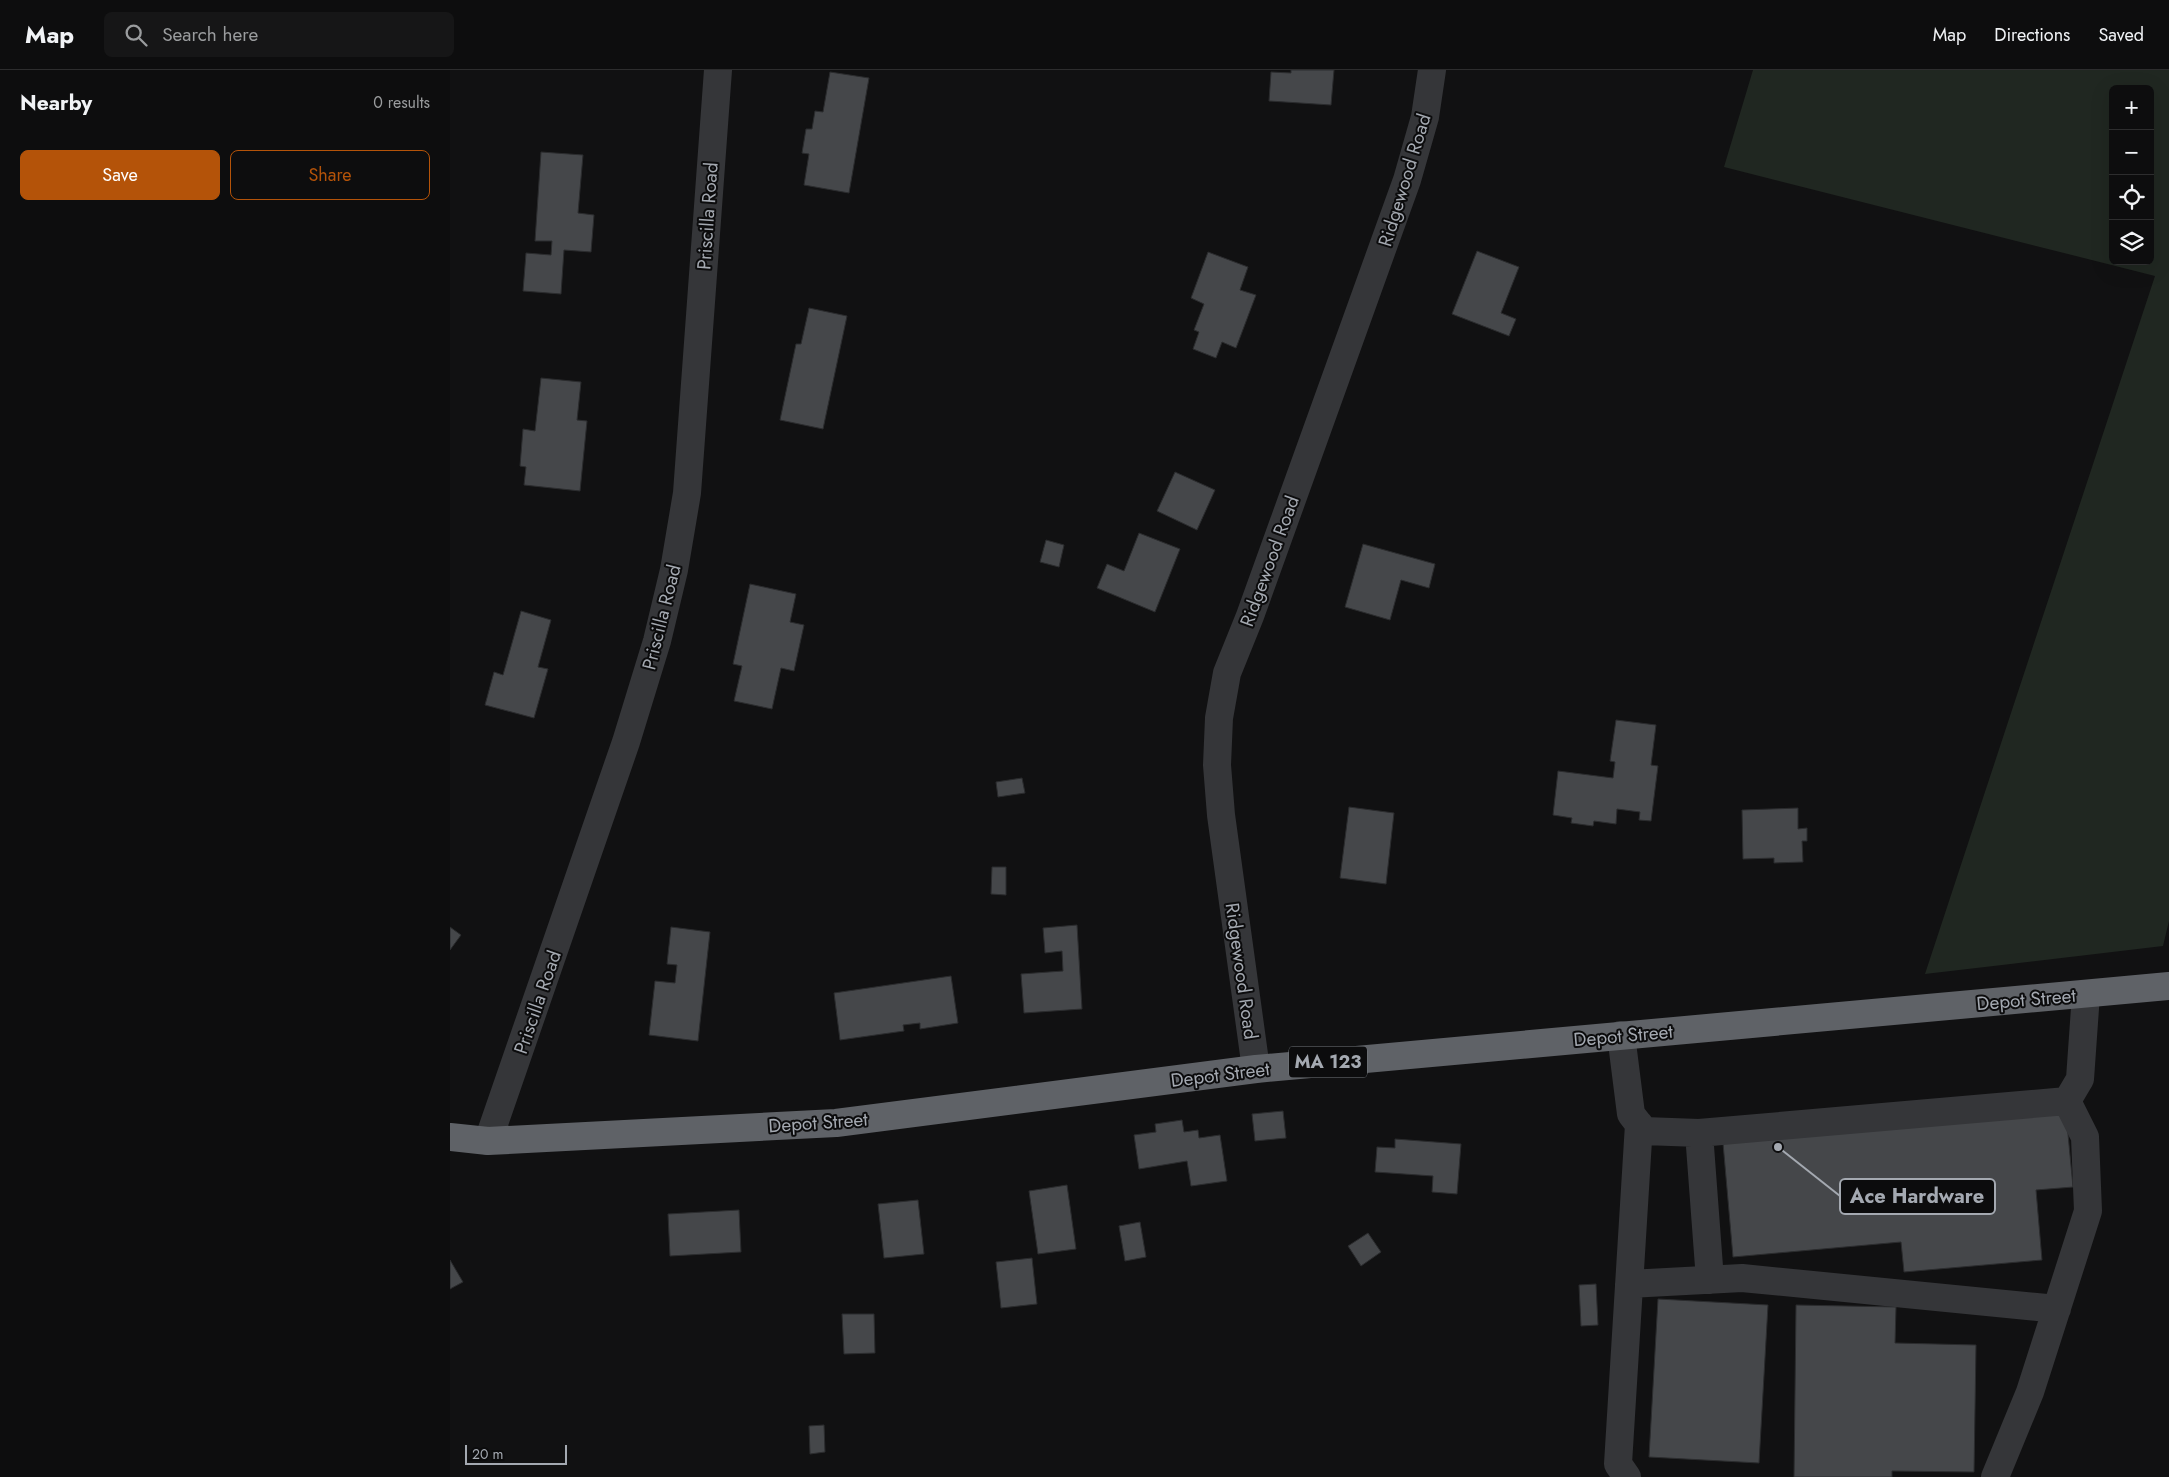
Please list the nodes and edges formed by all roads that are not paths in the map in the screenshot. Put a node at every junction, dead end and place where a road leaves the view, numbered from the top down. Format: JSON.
{"nodes":[{"id":1,"x":718,"y":70,"type":"edge"},
{"id":2,"x":1432,"y":70,"type":"edge"},
{"id":3,"x":2169,"y":986,"type":"edge"},
{"id":4,"x":2086,"y":994,"type":"junction"},
{"id":5,"x":1621,"y":1035,"type":"junction"},
{"id":6,"x":1256,"y":1069,"type":"junction"},
{"id":7,"x":2067,"y":1101,"type":"junction"},
{"id":8,"x":1639,"y":1124,"type":"junction"},
{"id":9,"x":1698,"y":1133,"type":"junction"},
{"id":10,"x":450,"y":1137,"type":"edge"},
{"id":11,"x":488,"y":1141,"type":"junction"},
{"id":12,"x":1710,"y":1280,"type":"junction"},
{"id":13,"x":1629,"y":1284,"type":"junction"},
{"id":14,"x":2057,"y":1309,"type":"junction"},
{"id":15,"x":1627,"y":1477,"type":"edge"},
{"id":16,"x":1995,"y":1477,"type":"edge"}],
"edges":[{"from":1,"to":11,"type":"street","name":"Priscilla Road"},
{"from":2,"to":6,"type":"street","name":"Ridgewood Road"},
{"from":3,"to":4,"type":"highway","name":"Depot Street","number":"MA 123"},
{"from":4,"to":5,"type":"highway","name":"Depot Street","number":"MA 123"},
{"from":4,"to":7,"type":"street"},
{"from":5,"to":6,"type":"highway","name":"Depot Street","number":"MA 123"},
{"from":5,"to":8,"type":"street"},
{"from":6,"to":11,"type":"highway","name":"Depot Street","number":"MA 123"},
{"from":7,"to":9,"type":"street"},
{"from":7,"to":14,"type":"street"},
{"from":8,"to":9,"type":"street"},
{"from":8,"to":13,"type":"street"},
{"from":9,"to":12,"type":"street"},
{"from":10,"to":11,"type":"highway","name":"Depot Street","number":"MA 123"},
{"from":12,"to":13,"type":"street"},
{"from":12,"to":14,"type":"street"},
{"from":13,"to":15,"type":"street"},
{"from":14,"to":16,"type":"street"}]}
